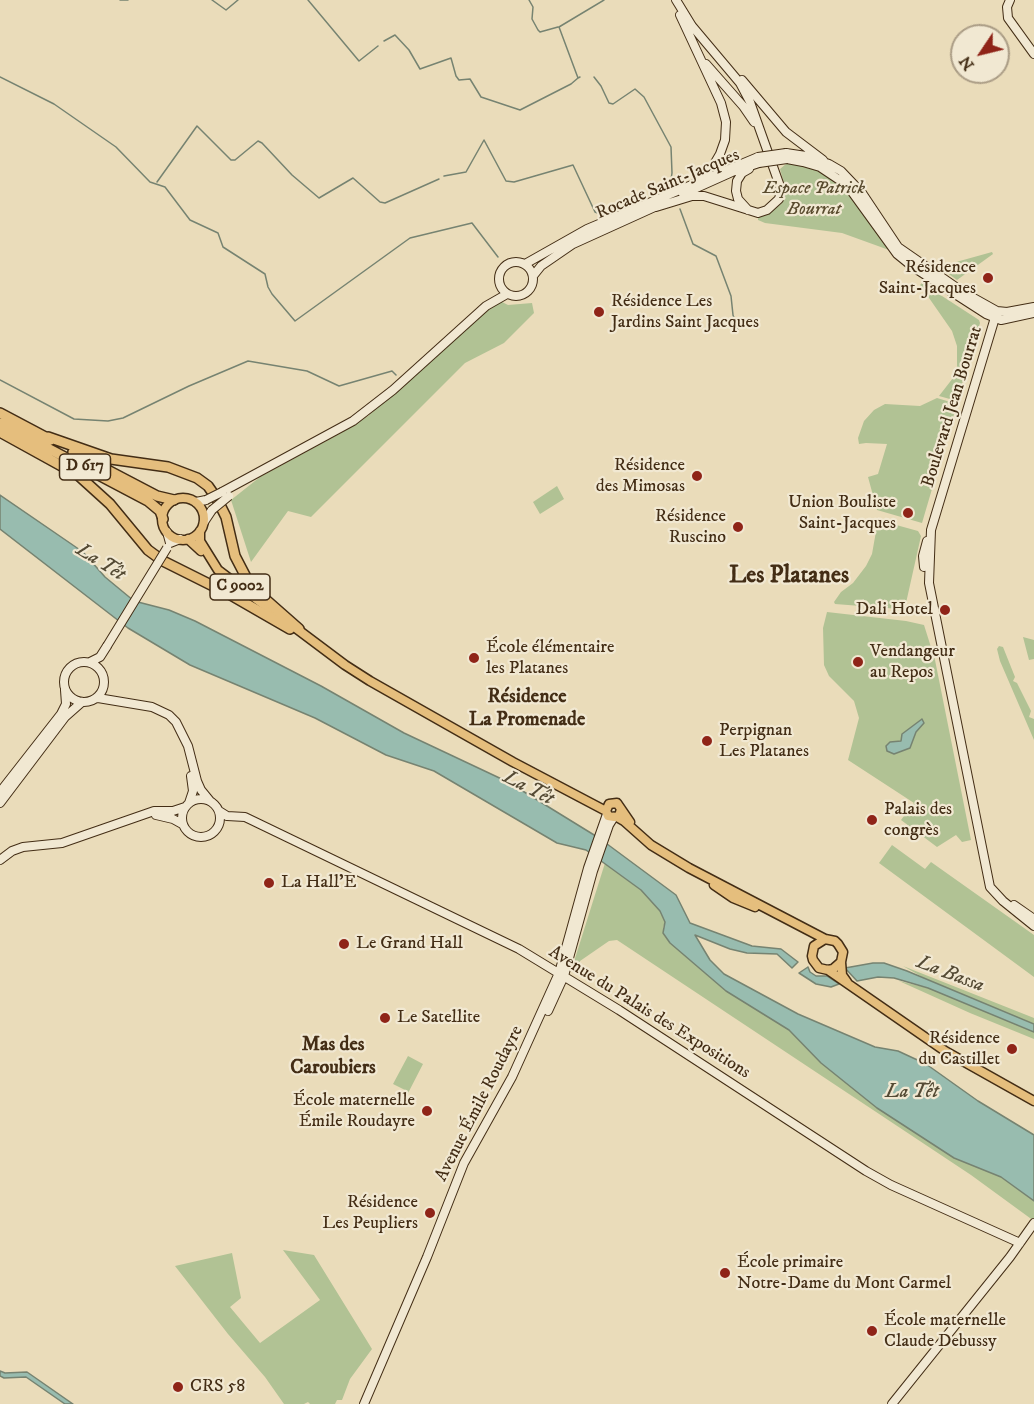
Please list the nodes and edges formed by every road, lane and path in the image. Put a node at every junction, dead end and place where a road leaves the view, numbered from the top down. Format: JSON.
{"nodes":[{"id":1,"x":675,"y":0,"type":"edge"},
{"id":2,"x":1010,"y":0,"type":"edge"},
{"id":3,"x":697,"y":51,"type":"junction"},
{"id":4,"x":1034,"y":54,"type":"edge"},
{"id":5,"x":717,"y":56,"type":"junction"},
{"id":6,"x":766,"y":142,"type":"junction"},
{"id":7,"x":786,"y":156,"type":"junction"},
{"id":8,"x":759,"y":160,"type":"junction"},
{"id":9,"x":830,"y":164,"type":"junction"},
{"id":10,"x":660,"y":197,"type":"junction"},
{"id":11,"x":656,"y":207,"type":"junction"},
{"id":12,"x":749,"y":211,"type":"junction"},
{"id":13,"x":896,"y":253,"type":"junction"},
{"id":14,"x":525,"y":264,"type":"junction"},
{"id":15,"x":533,"y":276,"type":"junction"},
{"id":16,"x":499,"y":282,"type":"junction"},
{"id":17,"x":955,"y":285,"type":"junction"},
{"id":18,"x":507,"y":294,"type":"junction"},
{"id":19,"x":486,"y":306,"type":"junction"},
{"id":20,"x":1034,"y":307,"type":"edge"},
{"id":21,"x":1034,"y":313,"type":"edge"},
{"id":22,"x":996,"y":314,"type":"junction"},
{"id":23,"x":1014,"y":314,"type":"junction"},
{"id":24,"x":1011,"y":327,"type":"dead end"},
{"id":25,"x":0,"y":413,"type":"edge"},
{"id":26,"x":0,"y":423,"type":"edge"},
{"id":27,"x":0,"y":432,"type":"edge"},
{"id":28,"x":48,"y":438,"type":"junction"},
{"id":29,"x":226,"y":494,"type":"junction"},
{"id":30,"x":174,"y":500,"type":"junction"},
{"id":31,"x":196,"y":502,"type":"junction"},
{"id":32,"x":163,"y":519,"type":"junction"},
{"id":33,"x":202,"y":527,"type":"junction"},
{"id":34,"x":167,"y":532,"type":"junction"},
{"id":35,"x":184,"y":539,"type":"junction"},
{"id":36,"x":169,"y":546,"type":"junction"},
{"id":37,"x":294,"y":629,"type":"junction"},
{"id":38,"x":100,"y":657,"type":"junction"},
{"id":39,"x":90,"y":662,"type":"junction"},
{"id":40,"x":102,"y":671,"type":"junction"},
{"id":41,"x":105,"y":685,"type":"junction"},
{"id":42,"x":65,"y":689,"type":"junction"},
{"id":43,"x":98,"y":698,"type":"junction"},
{"id":44,"x":82,"y":702,"type":"junction"},
{"id":45,"x":125,"y":703,"type":"junction"},
{"id":46,"x":181,"y":730,"type":"junction"},
{"id":47,"x":0,"y":792,"type":"edge"},
{"id":48,"x":210,"y":801,"type":"junction"},
{"id":49,"x":0,"y":802,"type":"edge"},
{"id":50,"x":187,"y":805,"type":"junction"},
{"id":51,"x":219,"y":811,"type":"junction"},
{"id":52,"x":143,"y":815,"type":"junction"},
{"id":53,"x":611,"y":815,"type":"junction"},
{"id":54,"x":254,"y":822,"type":"junction"},
{"id":55,"x":182,"y":824,"type":"junction"},
{"id":56,"x":218,"y":828,"type":"junction"},
{"id":57,"x":0,"y":860,"type":"edge"},
{"id":58,"x":1000,"y":897,"type":"junction"},
{"id":59,"x":1034,"y":919,"type":"edge"},
{"id":60,"x":1034,"y":926,"type":"edge"},
{"id":61,"x":805,"y":930,"type":"junction"},
{"id":62,"x":825,"y":939,"type":"junction"},
{"id":63,"x":814,"y":946,"type":"junction"},
{"id":64,"x":841,"y":962,"type":"junction"},
{"id":65,"x":828,"y":970,"type":"junction"},
{"id":66,"x":562,"y":974,"type":"junction"},
{"id":67,"x":847,"y":982,"type":"junction"},
{"id":68,"x":1034,"y":1101,"type":"edge"},
{"id":69,"x":1032,"y":1225,"type":"edge"},
{"id":70,"x":1020,"y":1243,"type":"junction"},
{"id":71,"x":377,"y":1379,"type":"junction"},
{"id":72,"x":364,"y":1404,"type":"edge"},
{"id":73,"x":369,"y":1404,"type":"edge"},
{"id":74,"x":892,"y":1404,"type":"edge"}],
"edges":[{"from":1,"to":3,"type":"main road"},
{"from":1,"to":5,"type":"main road"},
{"from":2,"to":4,"type":"main road"},
{"from":3,"to":6,"type":"main road"},
{"from":3,"to":10,"type":"main road"},
{"from":5,"to":6,"type":"main road"},
{"from":5,"to":9,"type":"main road"},
{"from":6,"to":12,"type":"main road"},
{"from":7,"to":8,"type":"main road","name":"Rocade Saint-Jacques","bridge":true},
{"from":7,"to":9,"type":"main road","name":"Rocade Saint-Jacques"},
{"from":7,"to":13,"type":"main road","name":"Rocade Saint-Jacques"},
{"from":8,"to":10,"type":"main road","name":"Rocade Saint-Jacques"},
{"from":8,"to":11,"type":"main road","name":"Rocade Saint-Jacques"},
{"from":8,"to":12,"type":"main road"},
{"from":9,"to":17,"type":"main road","name":"Rocade Saint-Jacques"},
{"from":10,"to":14,"type":"main road","name":"Rocade Saint-Jacques"},
{"from":11,"to":12,"type":"main road"},
{"from":11,"to":15,"type":"main road","name":"Rocade Saint-Jacques"},
{"from":13,"to":17,"type":"main road"},
{"from":13,"to":22,"type":"main road"},
{"from":14,"to":15,"type":"main road"},
{"from":14,"to":16,"type":"main road"},
{"from":15,"to":18,"type":"main road"},
{"from":16,"to":18,"type":"main road"},
{"from":16,"to":19,"type":"main road"},
{"from":17,"to":22,"type":"main road"},
{"from":18,"to":19,"type":"main road"},
{"from":19,"to":29,"type":"main road"},
{"from":20,"to":23,"type":"main road"},
{"from":21,"to":23,"type":"main road"},
{"from":22,"to":23,"type":"main road"},
{"from":22,"to":58,"type":"main road","name":"Boulevard Jean Bourrat"},
{"from":23,"to":24,"type":"main road"},
{"from":25,"to":28,"type":"highway","number":"D 617"},
{"from":26,"to":32,"type":"highway","number":"D 617"},
{"from":27,"to":37,"type":"highway"},
{"from":28,"to":30,"type":"highway","number":"D 617"},
{"from":28,"to":37,"type":"highway"},
{"from":29,"to":31,"type":"main road","bridge":true},
{"from":29,"to":33,"type":"main road","bridge":true},
{"from":30,"to":31,"type":"main road"},
{"from":30,"to":32,"type":"main road"},
{"from":31,"to":33,"type":"main road"},
{"from":32,"to":34,"type":"main road"},
{"from":33,"to":35,"type":"main road"},
{"from":33,"to":37,"type":"main road","number":"C 9002"},
{"from":34,"to":35,"type":"main road"},
{"from":34,"to":36,"type":"main road"},
{"from":35,"to":36,"type":"main road"},
{"from":35,"to":37,"type":"main road","number":"C 9002"},
{"from":36,"to":38,"type":"main road","bridge":true},
{"from":37,"to":53,"type":"main road","number":"C 9002"},
{"from":38,"to":39,"type":"main road"},
{"from":38,"to":40,"type":"main road"},
{"from":39,"to":40,"type":"main road"},
{"from":39,"to":42,"type":"main road"},
{"from":40,"to":41,"type":"main road"},
{"from":41,"to":43,"type":"main road"},
{"from":41,"to":45,"type":"main road"},
{"from":42,"to":44,"type":"main road"},
{"from":42,"to":47,"type":"main road"},
{"from":43,"to":44,"type":"main road"},
{"from":43,"to":45,"type":"main road"},
{"from":44,"to":49,"type":"main road"},
{"from":45,"to":46,"type":"main road"},
{"from":46,"to":48,"type":"main road"},
{"from":46,"to":50,"type":"main road"},
{"from":48,"to":50,"type":"main road"},
{"from":48,"to":51,"type":"main road"},
{"from":50,"to":52,"type":"main road"},
{"from":50,"to":55,"type":"main road"},
{"from":51,"to":54,"type":"main road","name":"Avenue du Palais des Expositions"},
{"from":51,"to":56,"type":"main road"},
{"from":52,"to":55,"type":"main road"},
{"from":52,"to":57,"type":"main road"},
{"from":53,"to":61,"type":"main road"},
{"from":53,"to":66,"type":"main road","name":"Avenue Émile Roudayre"},
{"from":54,"to":56,"type":"main road"},
{"from":54,"to":66,"type":"main road","name":"Avenue du Palais des Expositions"},
{"from":55,"to":56,"type":"main road"},
{"from":58,"to":59,"type":"main road"},
{"from":58,"to":60,"type":"main road"},
{"from":61,"to":62,"type":"main road"},
{"from":61,"to":63,"type":"main road"},
{"from":62,"to":63,"type":"main road"},
{"from":62,"to":64,"type":"main road"},
{"from":63,"to":65,"type":"main road"},
{"from":64,"to":65,"type":"main road"},
{"from":64,"to":67,"type":"main road"},
{"from":65,"to":67,"type":"main road"},
{"from":66,"to":70,"type":"main road","name":"Avenue du Palais des Expositions"},
{"from":66,"to":71,"type":"main road","name":"Avenue Émile Roudayre"},
{"from":67,"to":68,"type":"main road"},
{"from":69,"to":70,"type":"main road"},
{"from":70,"to":74,"type":"main road"},
{"from":71,"to":72,"type":"main road","name":"Avenue Émile Roudayre"},
{"from":71,"to":73,"type":"main road","name":"Avenue Émile Roudayre"}]}
